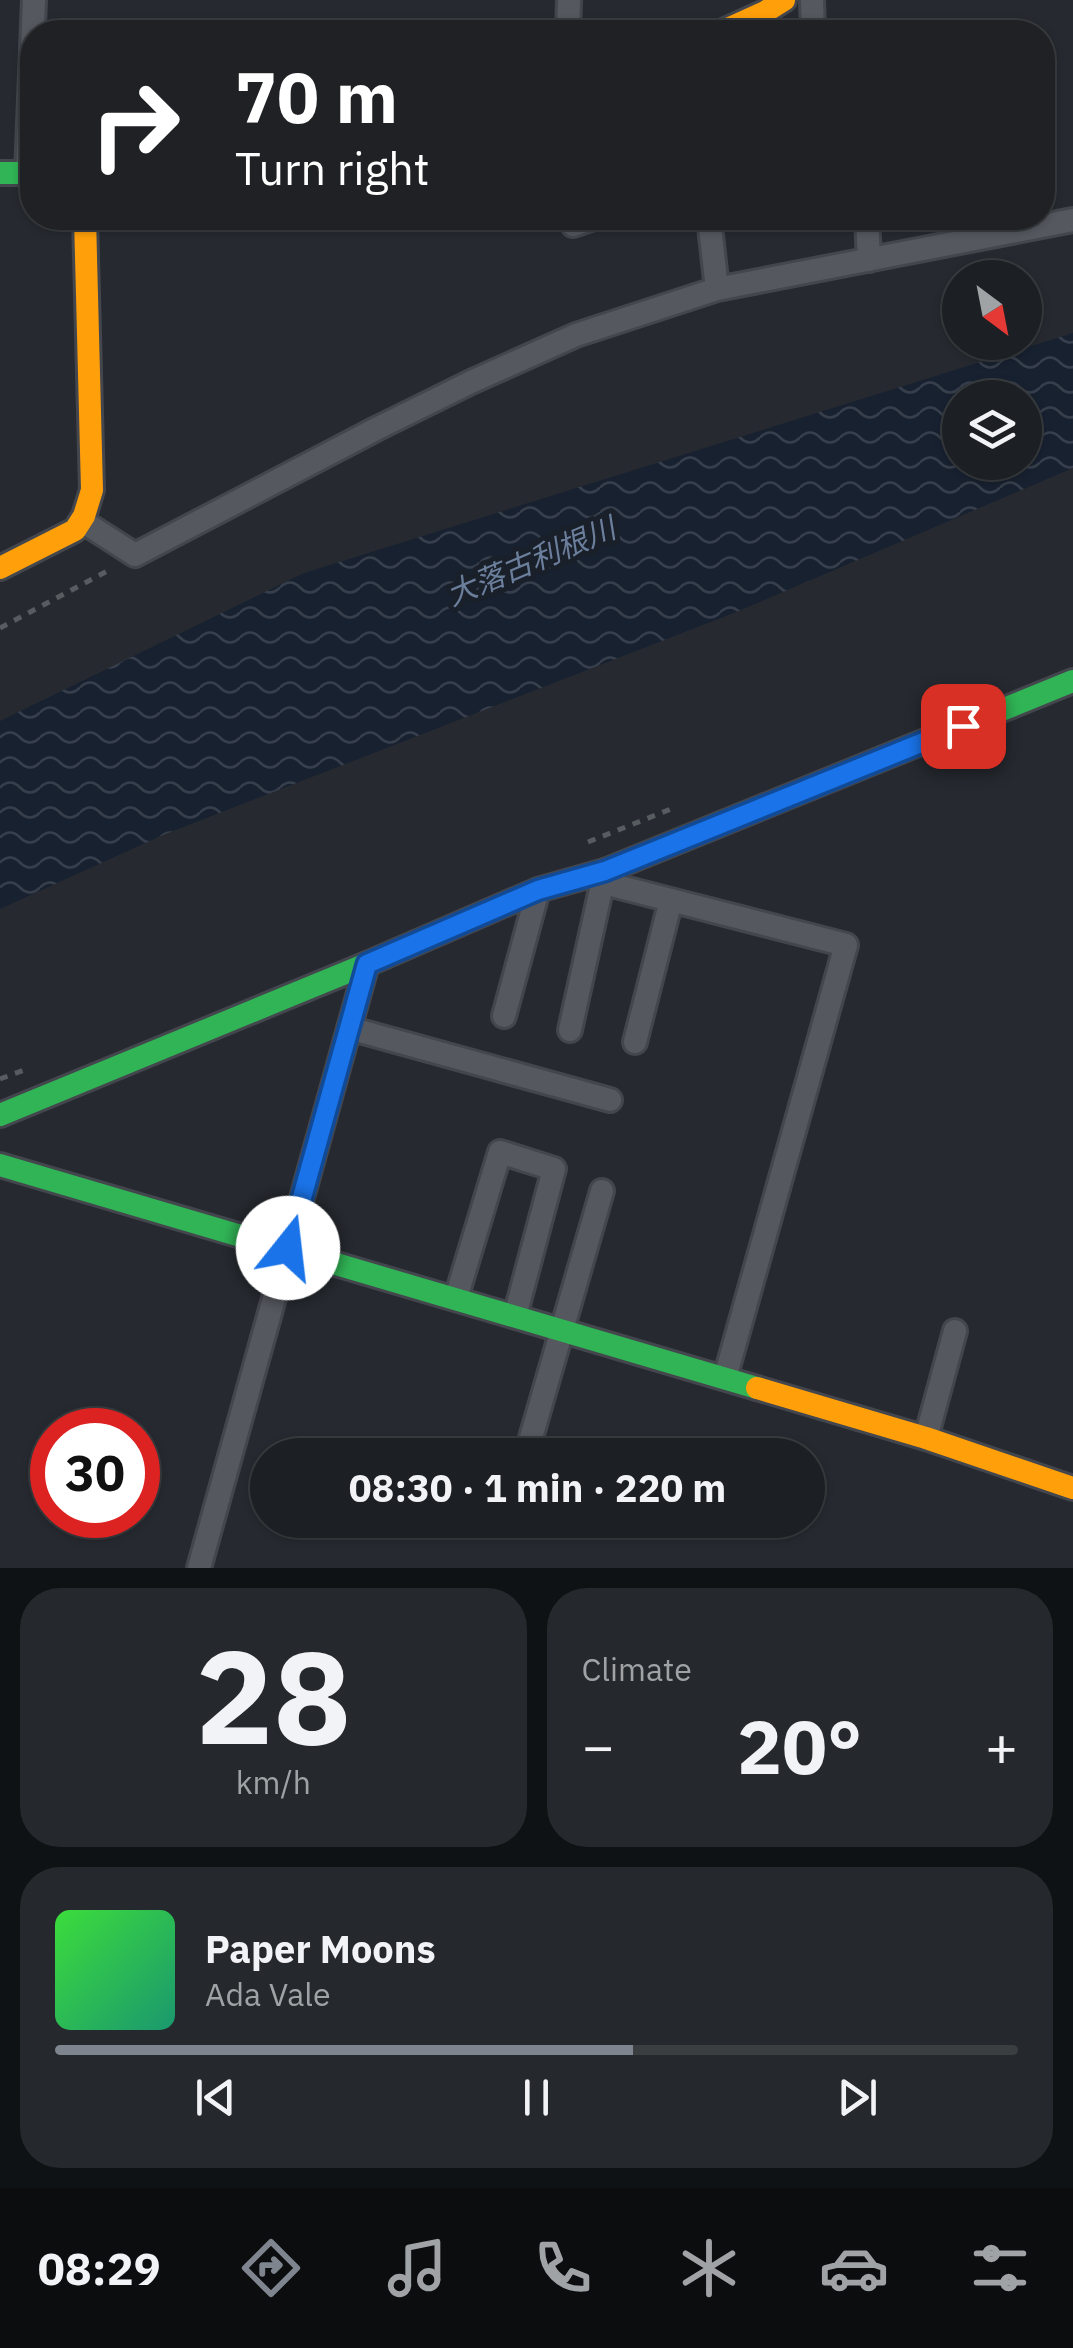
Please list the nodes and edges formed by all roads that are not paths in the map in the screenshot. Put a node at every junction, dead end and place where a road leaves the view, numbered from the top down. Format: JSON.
{"nodes":[{"id":1,"x":784,"y":0,"type":"edge"},
{"id":2,"x":747,"y":20,"type":"edge"},
{"id":3,"x":86,"y":230,"type":"edge"},
{"id":4,"x":709,"y":230,"type":"edge"},
{"id":5,"x":867,"y":230,"type":"edge"},
{"id":6,"x":1022,"y":230,"type":"edge"},
{"id":7,"x":869,"y":260,"type":"junction"},
{"id":8,"x":716,"y":290,"type":"junction"},
{"id":9,"x":82,"y":522,"type":"junction"},
{"id":10,"x":0,"y":568,"type":"edge"},
{"id":11,"x":1073,"y":682,"type":"edge"},
{"id":12,"x":605,"y":871,"type":"junction"},
{"id":13,"x":538,"y":890,"type":"junction"},
{"id":14,"x":671,"y":900,"type":"junction"},
{"id":15,"x":367,"y":964,"type":"junction"},
{"id":16,"x":504,"y":1016,"type":"dead end"},
{"id":17,"x":349,"y":1028,"type":"junction"},
{"id":18,"x":570,"y":1030,"type":"dead end"},
{"id":19,"x":635,"y":1042,"type":"dead end"},
{"id":20,"x":610,"y":1100,"type":"dead end"},
{"id":21,"x":0,"y":1115,"type":"edge"},
{"id":22,"x":0,"y":1165,"type":"edge"},
{"id":23,"x":602,"y":1191,"type":"dead end"},
{"id":24,"x":288,"y":1248,"type":"junction"},
{"id":25,"x":456,"y":1298,"type":"junction"},
{"id":26,"x":515,"y":1316,"type":"junction"},
{"id":27,"x":564,"y":1330,"type":"junction"},
{"id":28,"x":955,"y":1332,"type":"dead end"},
{"id":29,"x":724,"y":1378,"type":"junction"},
{"id":30,"x":531,"y":1438,"type":"edge"},
{"id":31,"x":926,"y":1438,"type":"junction"},
{"id":32,"x":1073,"y":1488,"type":"edge"},
{"id":33,"x":198,"y":1568,"type":"edge"}],
"edges":[{"from":1,"to":2,"type":"street"},
{"from":3,"to":9,"type":"street"},
{"from":4,"to":8,"type":"street"},
{"from":5,"to":7,"type":"street"},
{"from":6,"to":7,"type":"street"},
{"from":7,"to":8,"type":"street"},
{"from":8,"to":9,"type":"street"},
{"from":9,"to":10,"type":"street"},
{"from":11,"to":12,"type":"street"},
{"from":12,"to":13,"type":"street"},
{"from":12,"to":14,"type":"street"},
{"from":12,"to":18,"type":"street"},
{"from":13,"to":15,"type":"street"},
{"from":13,"to":16,"type":"street"},
{"from":14,"to":19,"type":"street"},
{"from":14,"to":29,"type":"street"},
{"from":15,"to":17,"type":"street"},
{"from":15,"to":21,"type":"street"},
{"from":17,"to":20,"type":"street"},
{"from":17,"to":24,"type":"street"},
{"from":22,"to":24,"type":"street"},
{"from":23,"to":27,"type":"street"},
{"from":24,"to":25,"type":"street"},
{"from":24,"to":33,"type":"street"},
{"from":25,"to":26,"type":"street"},
{"from":25,"to":26,"type":"street"},
{"from":26,"to":27,"type":"street"},
{"from":27,"to":29,"type":"street"},
{"from":27,"to":30,"type":"street"},
{"from":28,"to":31,"type":"street"},
{"from":29,"to":31,"type":"street"},
{"from":31,"to":32,"type":"street"}]}
